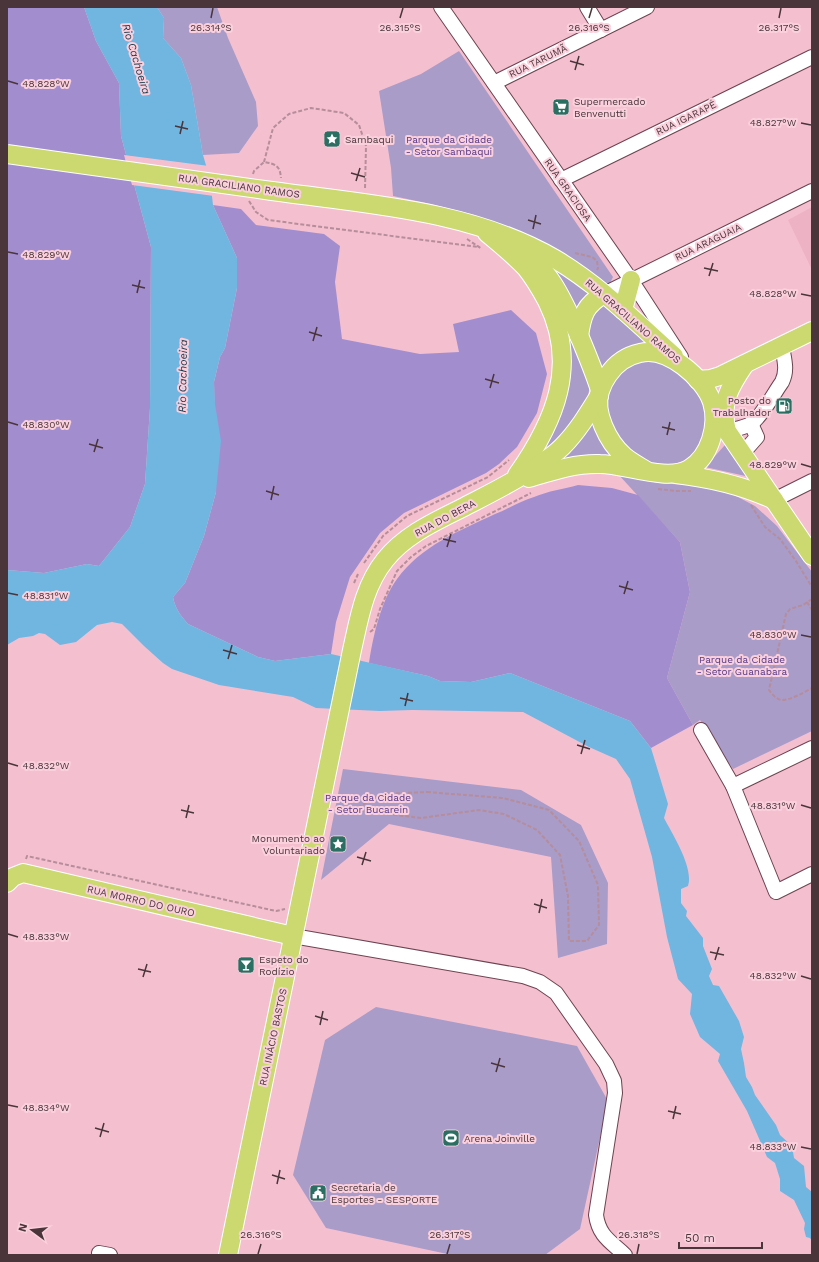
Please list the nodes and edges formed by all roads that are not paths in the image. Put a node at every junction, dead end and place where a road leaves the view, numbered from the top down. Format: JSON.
{"nodes":[{"id":1,"x":441,"y":7,"type":"edge"},
{"id":2,"x":587,"y":7,"type":"edge"},
{"id":3,"x":647,"y":7,"type":"edge"},
{"id":4,"x":601,"y":30,"type":"junction"},
{"id":5,"x":812,"y":57,"type":"edge"},
{"id":6,"x":494,"y":83,"type":"junction"},
{"id":7,"x":7,"y":154,"type":"edge"},
{"id":8,"x":561,"y":180,"type":"junction"},
{"id":9,"x":812,"y":191,"type":"edge"},
{"id":10,"x":470,"y":224,"type":"junction"},
{"id":11,"x":483,"y":240,"type":"junction"},
{"id":12,"x":631,"y":280,"type":"junction"},
{"id":13,"x":604,"y":294,"type":"junction"},
{"id":14,"x":623,"y":310,"type":"junction"},
{"id":15,"x":812,"y":331,"type":"edge"},
{"id":16,"x":580,"y":336,"type":"junction"},
{"id":17,"x":782,"y":346,"type":"junction"},
{"id":18,"x":746,"y":364,"type":"junction"},
{"id":19,"x":692,"y":374,"type":"junction"},
{"id":20,"x":600,"y":393,"type":"junction"},
{"id":21,"x":726,"y":423,"type":"junction"},
{"id":22,"x":751,"y":424,"type":"junction"},
{"id":23,"x":710,"y":446,"type":"junction"},
{"id":24,"x":742,"y":454,"type":"junction"},
{"id":25,"x":647,"y":471,"type":"junction"},
{"id":26,"x":673,"y":474,"type":"junction"},
{"id":27,"x":812,"y":482,"type":"edge"},
{"id":28,"x":511,"y":483,"type":"junction"},
{"id":29,"x":774,"y":500,"type":"junction"},
{"id":30,"x":812,"y":556,"type":"edge"},
{"id":31,"x":701,"y":730,"type":"dead end"},
{"id":32,"x":812,"y":748,"type":"edge"},
{"id":33,"x":332,"y":749,"type":"joint"},
{"id":34,"x":733,"y":786,"type":"junction"},
{"id":35,"x":15,"y":871,"type":"edge"},
{"id":36,"x":812,"y":874,"type":"edge"},
{"id":37,"x":7,"y":883,"type":"edge"},
{"id":38,"x":299,"y":907,"type":"junction"},
{"id":39,"x":275,"y":932,"type":"junction"},
{"id":40,"x":292,"y":944,"type":"junction"},
{"id":41,"x":228,"y":1255,"type":"edge"},
{"id":42,"x":625,"y":1255,"type":"edge"}],
"edges":[{"from":1,"to":6,"type":"street","name":"RUA GRACIOSA"},
{"from":2,"to":4,"type":"street"},
{"from":3,"to":4,"type":"street","name":"RUA TARUMÃ"},
{"from":4,"to":6,"type":"street","name":"RUA TARUMÃ"},
{"from":5,"to":8,"type":"street","name":"RUA IGARAPÉ"},
{"from":6,"to":8,"type":"street","name":"RUA GRACIOSA"},
{"from":7,"to":10,"type":"main road","name":"RUA GRACILIANO RAMOS","bridge":true},
{"from":8,"to":12,"type":"street","name":"RUA GRACIOSA"},
{"from":9,"to":12,"type":"street","name":"RUA ARAGUAIA"},
{"from":10,"to":11,"type":"main road","name":"RUA GRACILIANO RAMOS"},
{"from":10,"to":13,"type":"main road","name":"RUA GRACILIANO RAMOS"},
{"from":11,"to":16,"type":"main road","name":"RUA GRACILIANO RAMOS"},
{"from":11,"to":28,"type":"main road"},
{"from":12,"to":13,"type":"street","name":"RUA ARAGUAIA"},
{"from":12,"to":14,"type":"main road"},
{"from":12,"to":19,"type":"street","name":"RUA GRACIOSA"},
{"from":13,"to":14,"type":"main road","name":"RUA GRACILIANO RAMOS"},
{"from":13,"to":16,"type":"main road"},
{"from":14,"to":19,"type":"main road","name":"RUA GRACILIANO RAMOS"},
{"from":15,"to":17,"type":"main road"},
{"from":16,"to":20,"type":"main road","name":"RUA GRACILIANO RAMOS"},
{"from":17,"to":18,"type":"main road"},
{"from":17,"to":22,"type":"street"},
{"from":18,"to":19,"type":"main road"},
{"from":18,"to":21,"type":"main road"},
{"from":19,"to":20,"type":"main road"},
{"from":19,"to":23,"type":"main road"},
{"from":20,"to":25,"type":"main road"},
{"from":20,"to":28,"type":"main road","name":"RUA DO BERA"},
{"from":21,"to":22,"type":"street"},
{"from":21,"to":23,"type":"main road"},
{"from":21,"to":24,"type":"main road"},
{"from":22,"to":24,"type":"street"},
{"from":23,"to":26,"type":"main road"},
{"from":24,"to":29,"type":"main road"},
{"from":25,"to":26,"type":"main road"},
{"from":25,"to":28,"type":"main road","name":"RUA DO BERA"},
{"from":26,"to":29,"type":"main road"},
{"from":27,"to":29,"type":"street"},
{"from":28,"to":33,"type":"main road","name":"RUA DO BERA"},
{"from":29,"to":30,"type":"main road"},
{"from":31,"to":34,"type":"street"},
{"from":32,"to":34,"type":"street"},
{"from":33,"to":38,"type":"main road","name":"RUA INÁCIO BASTOS"},
{"from":34,"to":36,"type":"street"},
{"from":35,"to":37,"type":"main road"},
{"from":35,"to":39,"type":"main road","name":"RUA MORRO DO OURO"},
{"from":38,"to":39,"type":"main road"},
{"from":38,"to":40,"type":"main road","name":"RUA INÁCIO BASTOS"},
{"from":39,"to":40,"type":"main road","name":"RUA MORRO DO OURO"},
{"from":40,"to":41,"type":"main road","name":"RUA INÁCIO BASTOS"},
{"from":40,"to":42,"type":"street"}]}
